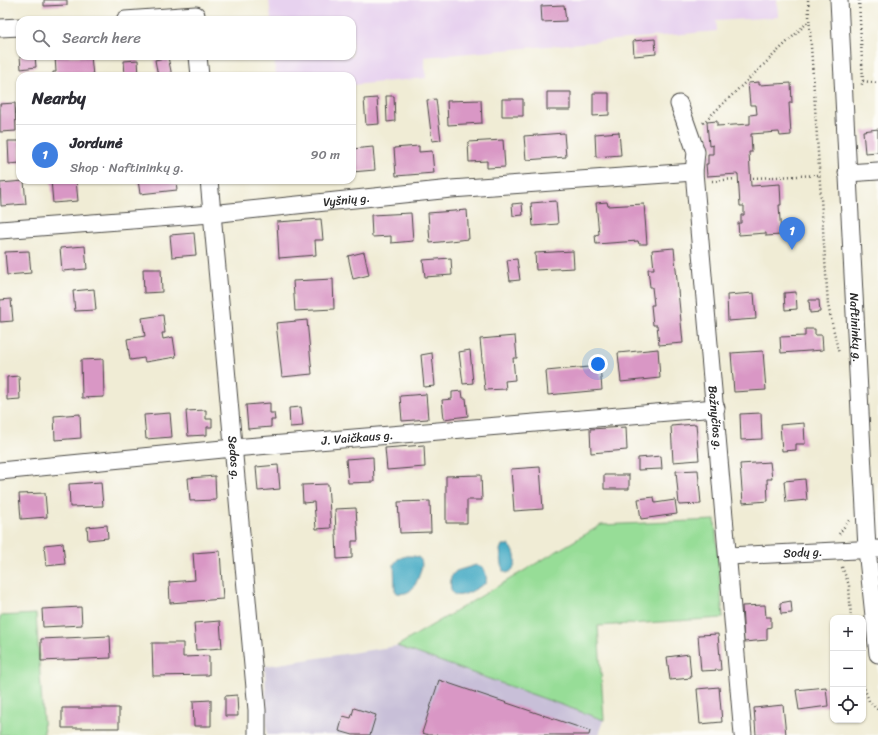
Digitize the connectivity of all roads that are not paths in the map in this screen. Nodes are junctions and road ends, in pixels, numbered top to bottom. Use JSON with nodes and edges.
{"nodes":[{"id":1,"x":839,"y":0,"type":"edge"},
{"id":2,"x":196,"y":12,"type":"edge"},
{"id":3,"x":160,"y":16,"type":"edge"},
{"id":4,"x":16,"y":27,"type":"edge"},
{"id":5,"x":0,"y":28,"type":"edge"},
{"id":6,"x":198,"y":60,"type":"edge"},
{"id":7,"x":200,"y":72,"type":"edge"},
{"id":8,"x":679,"y":104,"type":"dead end"},
{"id":9,"x":878,"y":171,"type":"edge"},
{"id":10,"x":847,"y":174,"type":"junction"},
{"id":11,"x":695,"y":177,"type":"junction"},
{"id":12,"x":209,"y":184,"type":"edge"},
{"id":13,"x":211,"y":214,"type":"junction"},
{"id":14,"x":0,"y":230,"type":"edge"},
{"id":15,"x":716,"y":408,"type":"junction"},
{"id":16,"x":233,"y":448,"type":"junction"},
{"id":17,"x":0,"y":471,"type":"edge"},
{"id":18,"x":873,"y":549,"type":"edge"},
{"id":19,"x":728,"y":556,"type":"junction"},
{"id":20,"x":878,"y":654,"type":"edge"},
{"id":21,"x":258,"y":735,"type":"edge"},
{"id":22,"x":743,"y":735,"type":"edge"}],
"edges":[{"from":1,"to":10,"type":"street","name":"Naftininkų g."},
{"from":2,"to":3,"type":"street"},
{"from":4,"to":5,"type":"street"},
{"from":6,"to":7,"type":"street"},
{"from":8,"to":11,"type":"street","name":"Bažnyčios g."},
{"from":9,"to":10,"type":"street"},
{"from":10,"to":18,"type":"street","name":"Naftininkų g."},
{"from":11,"to":13,"type":"street","name":"Vyšnių g."},
{"from":11,"to":15,"type":"street","name":"Bažnyčios g."},
{"from":12,"to":13,"type":"street","name":"Sedos g."},
{"from":13,"to":14,"type":"street","name":"Vyšnių g."},
{"from":13,"to":16,"type":"street","name":"Sedos g."},
{"from":15,"to":16,"type":"street","name":"J. Vaičkaus g."},
{"from":15,"to":19,"type":"street","name":"Bažnyčios g."},
{"from":16,"to":17,"type":"street","name":"J. Vaičkaus g."},
{"from":16,"to":21,"type":"street","name":"Sedos g."},
{"from":18,"to":19,"type":"street","name":"Sodų g."},
{"from":18,"to":20,"type":"street","name":"Naftininkų g."},
{"from":19,"to":22,"type":"street","name":"Bažnyčios g."}]}
